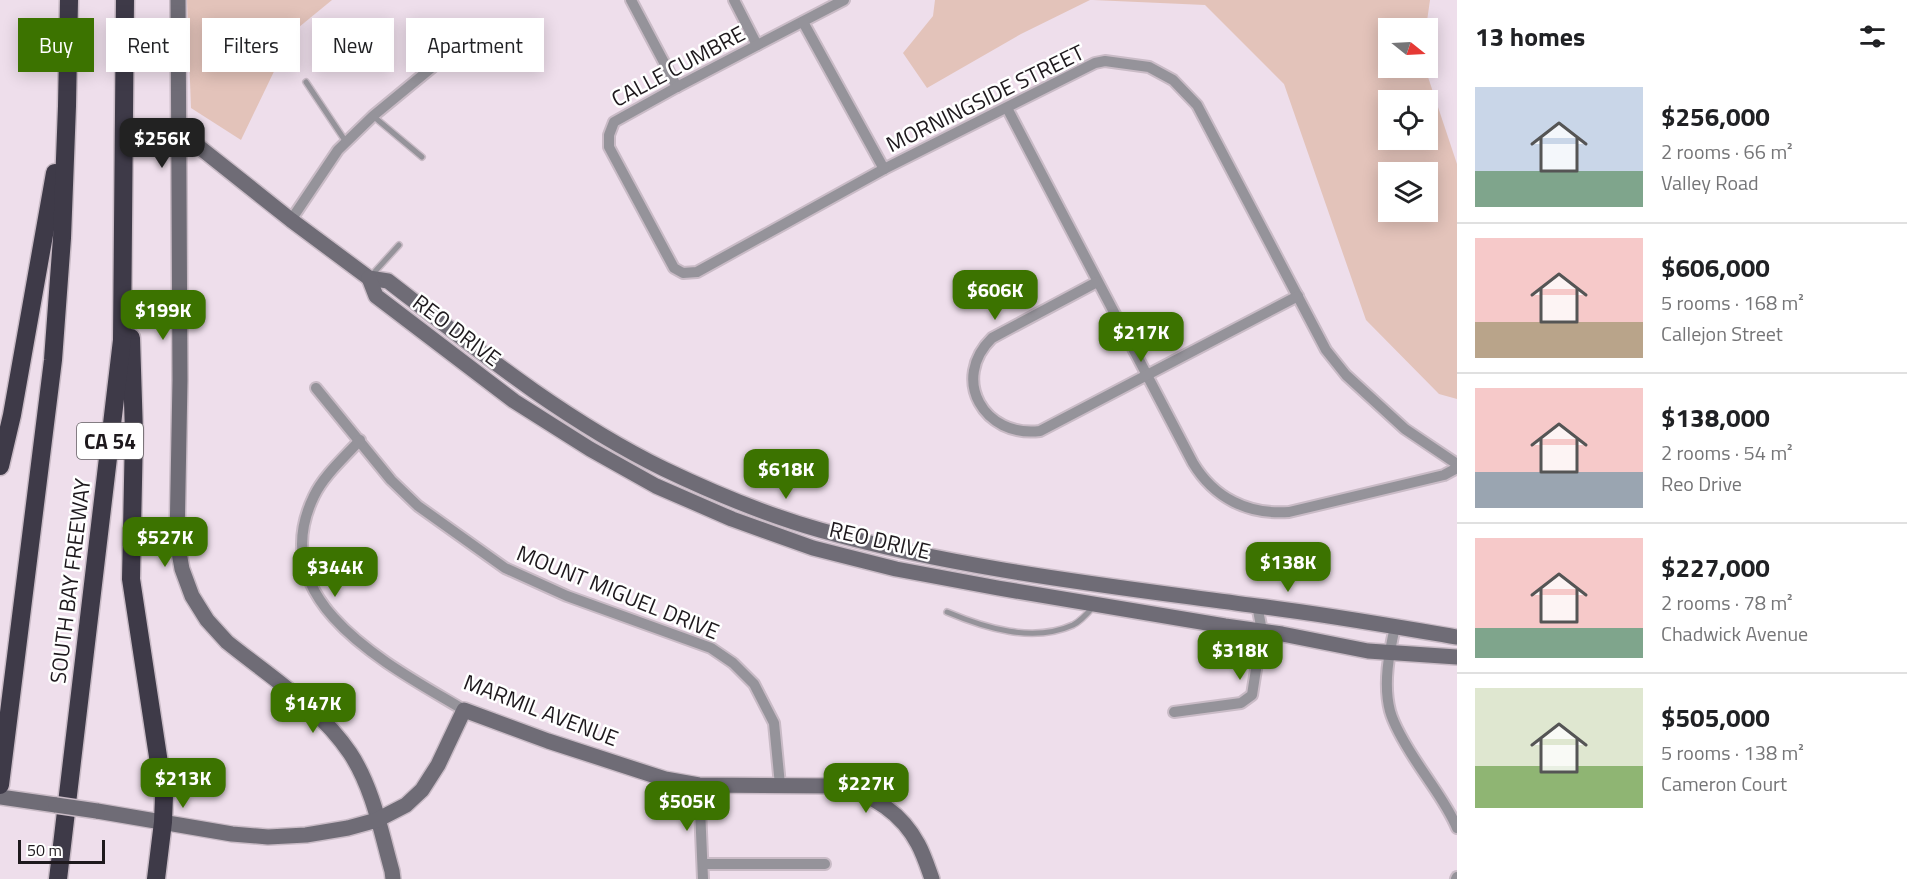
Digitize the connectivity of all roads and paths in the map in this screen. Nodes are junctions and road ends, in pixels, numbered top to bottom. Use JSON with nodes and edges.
{"nodes":[{"id":1,"x":69,"y":0,"type":"edge"},
{"id":2,"x":125,"y":0,"type":"edge"},
{"id":3,"x":178,"y":0,"type":"edge"},
{"id":4,"x":631,"y":0,"type":"edge"},
{"id":5,"x":734,"y":0,"type":"edge"},
{"id":6,"x":844,"y":0,"type":"edge"},
{"id":7,"x":803,"y":22,"type":"junction"},
{"id":8,"x":757,"y":45,"type":"junction"},
{"id":9,"x":426,"y":72,"type":"edge"},
{"id":10,"x":306,"y":82,"type":"dead end"},
{"id":11,"x":676,"y":87,"type":"junction"},
{"id":12,"x":67,"y":106,"type":"junction"},
{"id":13,"x":1007,"y":108,"type":"junction"},
{"id":14,"x":373,"y":116,"type":"junction"},
{"id":15,"x":179,"y":131,"type":"junction"},
{"id":16,"x":125,"y":137,"type":"junction"},
{"id":17,"x":346,"y":142,"type":"junction"},
{"id":18,"x":422,"y":157,"type":"dead end"},
{"id":19,"x":884,"y":170,"type":"junction"},
{"id":20,"x":641,"y":207,"type":"joint"},
{"id":21,"x":291,"y":220,"type":"junction"},
{"id":22,"x":399,"y":245,"type":"dead end"},
{"id":23,"x":369,"y":278,"type":"junction"},
{"id":24,"x":1097,"y":282,"type":"junction"},
{"id":25,"x":1298,"y":296,"type":"junction"},
{"id":26,"x":1146,"y":376,"type":"junction"},
{"id":27,"x":316,"y":388,"type":"dead end"},
{"id":28,"x":360,"y":440,"type":"junction"},
{"id":29,"x":0,"y":466,"type":"edge"},
{"id":30,"x":1457,"y":466,"type":"edge"},
{"id":31,"x":1096,"y":603,"type":"junction"},
{"id":32,"x":1257,"y":605,"type":"junction"},
{"id":33,"x":947,"y":612,"type":"dead end"},
{"id":34,"x":1395,"y":627,"type":"junction"},
{"id":35,"x":1262,"y":631,"type":"junction"},
{"id":36,"x":1457,"y":637,"type":"edge"},
{"id":37,"x":1390,"y":652,"type":"junction"},
{"id":38,"x":1457,"y":657,"type":"edge"},
{"id":39,"x":464,"y":710,"type":"junction"},
{"id":40,"x":1174,"y":712,"type":"dead end"},
{"id":41,"x":780,"y":784,"type":"junction"},
{"id":42,"x":0,"y":785,"type":"edge"},
{"id":43,"x":699,"y":785,"type":"junction"},
{"id":44,"x":0,"y":797,"type":"edge"},
{"id":45,"x":377,"y":820,"type":"junction"},
{"id":46,"x":163,"y":822,"type":"junction"},
{"id":47,"x":1457,"y":828,"type":"edge"},
{"id":48,"x":703,"y":864,"type":"junction"},
{"id":49,"x":825,"y":864,"type":"dead end"},
{"id":50,"x":58,"y":879,"type":"edge"},
{"id":51,"x":156,"y":879,"type":"edge"},
{"id":52,"x":393,"y":879,"type":"edge"},
{"id":53,"x":703,"y":879,"type":"edge"},
{"id":54,"x":932,"y":879,"type":"edge"}],
"edges":[{"from":1,"to":12,"type":"highway","name":"SOUTH BAY FREEWAY","number":"CA 54"},
{"from":2,"to":16,"type":"highway","name":"SOUTH BAY FREEWAY","number":"CA 54"},
{"from":3,"to":15,"type":"main road"},
{"from":4,"to":11,"type":"street"},
{"from":5,"to":8,"type":"street"},
{"from":6,"to":7,"type":"street","name":"CALLE CUMBRE"},
{"from":7,"to":8,"type":"street","name":"CALLE CUMBRE"},
{"from":7,"to":19,"type":"street"},
{"from":8,"to":11,"type":"street","name":"CALLE CUMBRE"},
{"from":9,"to":14,"type":"street"},
{"from":10,"to":17,"type":"lane"},
{"from":11,"to":20,"type":"street","name":"CALLE CUMBRE"},
{"from":12,"to":29,"type":"highway"},
{"from":12,"to":42,"type":"highway","name":"SOUTH BAY FREEWAY","number":"CA 54"},
{"from":13,"to":19,"type":"street","name":"MORNINGSIDE STREET"},
{"from":13,"to":24,"type":"street"},
{"from":13,"to":25,"type":"street","name":"MORNINGSIDE STREET"},
{"from":14,"to":17,"type":"street"},
{"from":14,"to":18,"type":"lane"},
{"from":15,"to":21,"type":"main road","name":"REO DRIVE"},
{"from":15,"to":45,"type":"main road"},
{"from":16,"to":46,"type":"highway"},
{"from":16,"to":50,"type":"highway","name":"SOUTH BAY FREEWAY","number":"CA 54"},
{"from":17,"to":21,"type":"street"},
{"from":19,"to":20,"type":"street","name":"MORNINGSIDE STREET"},
{"from":21,"to":23,"type":"main road","name":"REO DRIVE"},
{"from":22,"to":23,"type":"lane"},
{"from":23,"to":31,"type":"main road","name":"REO DRIVE"},
{"from":23,"to":32,"type":"main road","name":"REO DRIVE"},
{"from":24,"to":26,"type":"street"},
{"from":24,"to":26,"type":"street"},
{"from":25,"to":26,"type":"street"},
{"from":25,"to":30,"type":"street","name":"MORNINGSIDE STREET"},
{"from":26,"to":30,"type":"street"},
{"from":27,"to":28,"type":"street","name":"MOUNT MIGUEL DRIVE"},
{"from":28,"to":39,"type":"street","name":"MARMIL AVENUE"},
{"from":28,"to":41,"type":"street","name":"MOUNT MIGUEL DRIVE"},
{"from":31,"to":33,"type":"lane"},
{"from":31,"to":35,"type":"main road","name":"REO DRIVE"},
{"from":32,"to":34,"type":"main road","name":"REO DRIVE"},
{"from":32,"to":35,"type":"street"},
{"from":34,"to":36,"type":"main road","name":"REO DRIVE"},
{"from":34,"to":37,"type":"street"},
{"from":35,"to":37,"type":"main road","name":"REO DRIVE"},
{"from":35,"to":40,"type":"street"},
{"from":37,"to":38,"type":"main road","name":"REO DRIVE"},
{"from":37,"to":47,"type":"street"},
{"from":39,"to":43,"type":"main road","name":"MARMIL AVENUE"},
{"from":39,"to":45,"type":"main road"},
{"from":41,"to":43,"type":"main road","name":"MARMIL AVENUE"},
{"from":41,"to":54,"type":"main road","name":"MARMIL AVENUE"},
{"from":43,"to":48,"type":"street"},
{"from":44,"to":46,"type":"main road","bridge":true},
{"from":45,"to":46,"type":"main road"},
{"from":45,"to":52,"type":"main road"},
{"from":46,"to":51,"type":"highway"},
{"from":48,"to":49,"type":"street"},
{"from":48,"to":53,"type":"street"}]}
